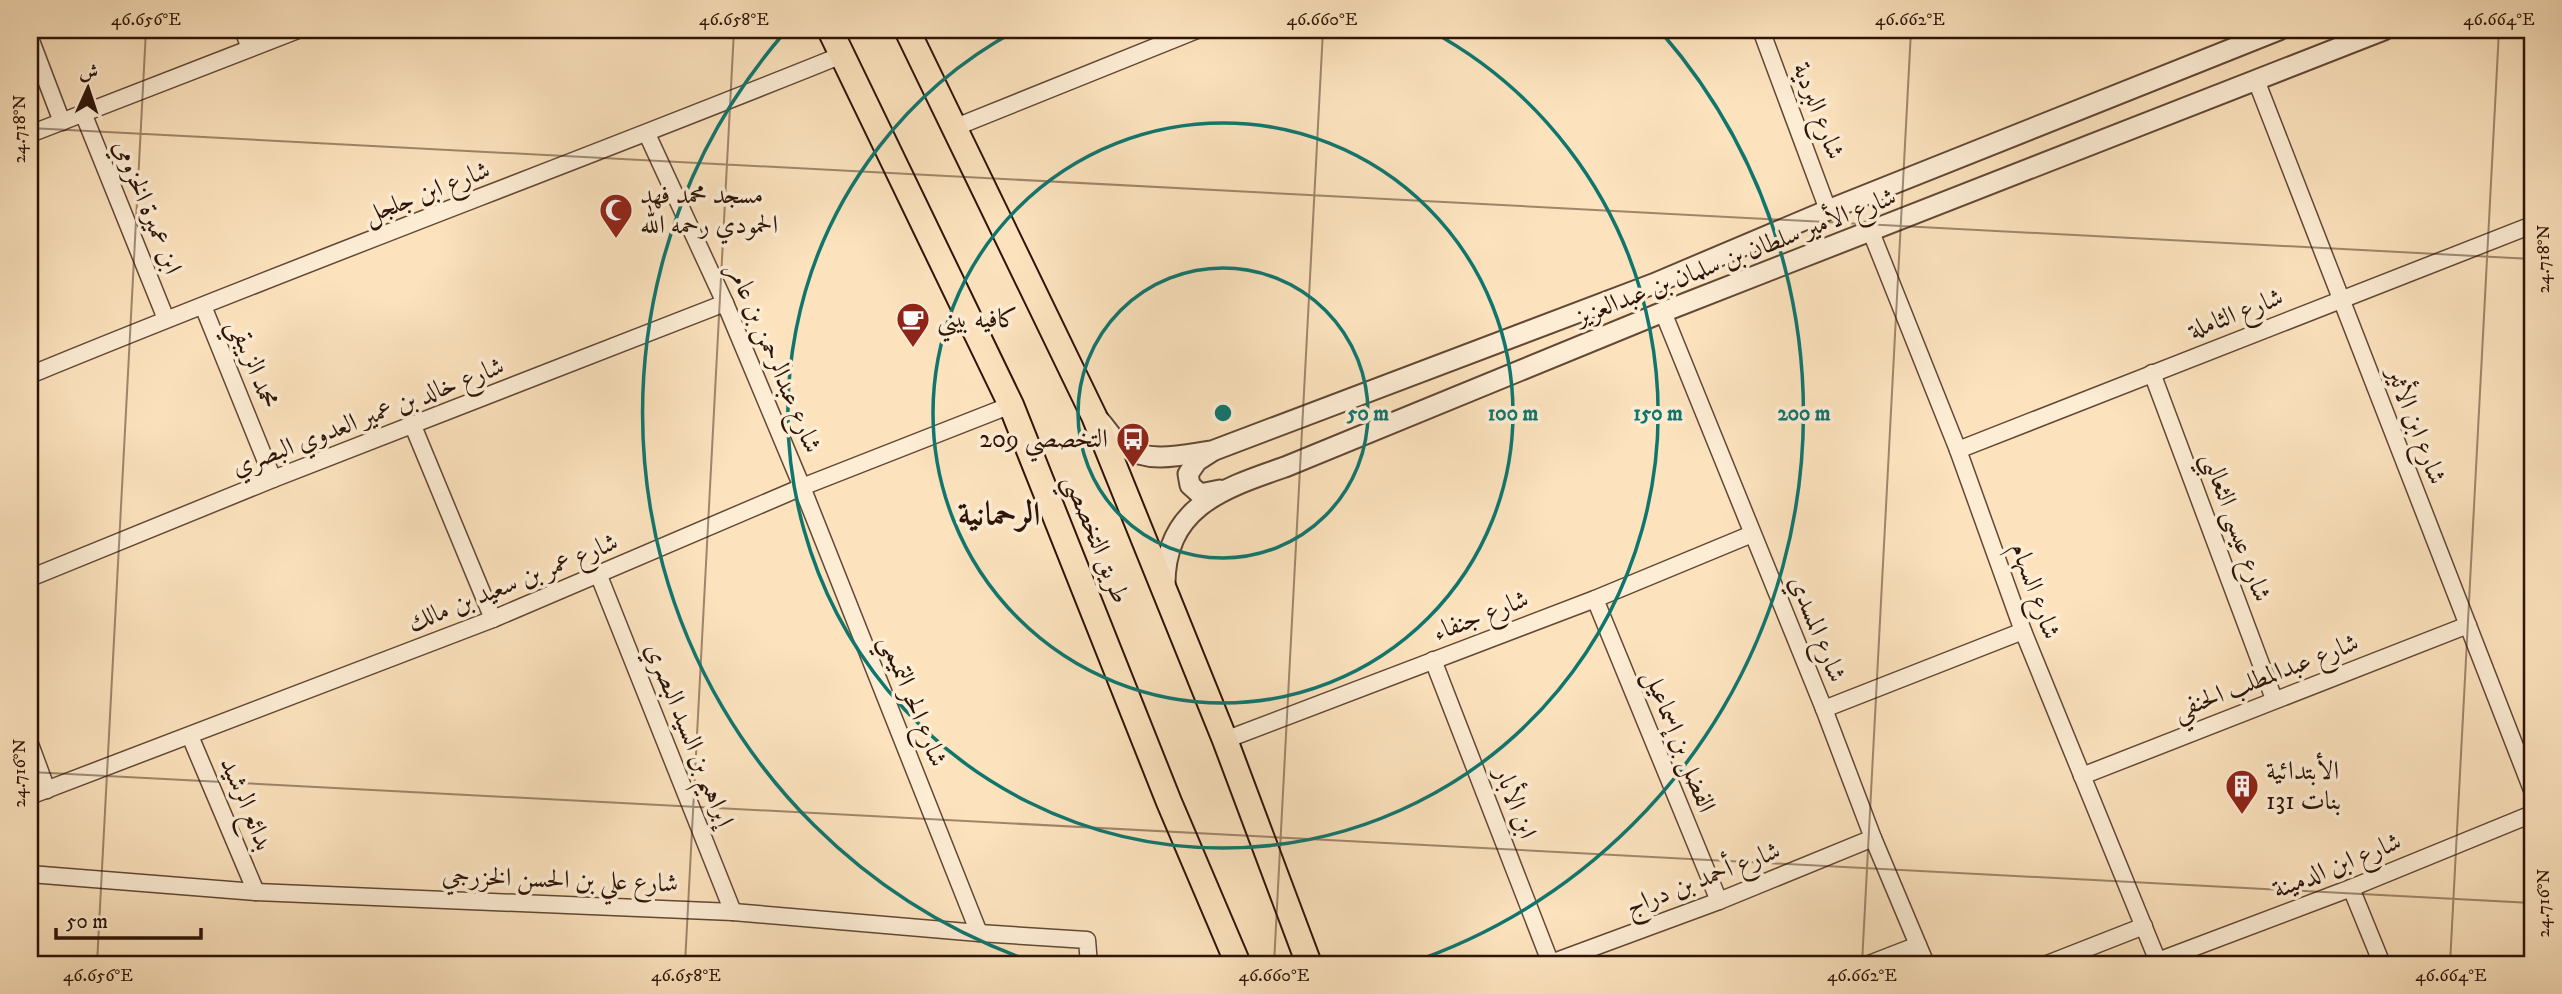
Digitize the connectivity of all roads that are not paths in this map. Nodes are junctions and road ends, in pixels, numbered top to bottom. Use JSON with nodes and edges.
{"nodes":[{"id":1,"x":243,"y":30,"type":"edge"},
{"id":2,"x":298,"y":30,"type":"edge"},
{"id":3,"x":830,"y":30,"type":"edge"},
{"id":4,"x":907,"y":30,"type":"edge"},
{"id":5,"x":1197,"y":30,"type":"edge"},
{"id":6,"x":1761,"y":30,"type":"edge"},
{"id":7,"x":2279,"y":30,"type":"edge"},
{"id":8,"x":2384,"y":30,"type":"edge"},
{"id":9,"x":30,"y":38,"type":"edge"},
{"id":10,"x":250,"y":48,"type":"junction"},
{"id":11,"x":842,"y":55,"type":"junction"},
{"id":12,"x":2256,"y":80,"type":"junction"},
{"id":13,"x":83,"y":113,"type":"junction"},
{"id":14,"x":62,"y":122,"type":"junction"},
{"id":15,"x":956,"y":127,"type":"junction"},
{"id":16,"x":30,"y":134,"type":"edge"},
{"id":17,"x":647,"y":134,"type":"junction"},
{"id":18,"x":1828,"y":210,"type":"junction"},
{"id":19,"x":2532,"y":225,"type":"edge"},
{"id":20,"x":1871,"y":232,"type":"junction"},
{"id":21,"x":2340,"y":300,"type":"junction"},
{"id":22,"x":725,"y":303,"type":"junction"},
{"id":23,"x":203,"y":306,"type":"junction"},
{"id":24,"x":1663,"y":312,"type":"junction"},
{"id":25,"x":166,"y":319,"type":"junction"},
{"id":26,"x":2152,"y":373,"type":"junction"},
{"id":27,"x":30,"y":375,"type":"edge"},
{"id":28,"x":1011,"y":405,"type":"junction"},
{"id":29,"x":1094,"y":416,"type":"junction"},
{"id":30,"x":413,"y":426,"type":"junction"},
{"id":31,"x":1958,"y":450,"type":"junction"},
{"id":32,"x":1212,"y":451,"type":"junction"},
{"id":33,"x":273,"y":479,"type":"junction"},
{"id":34,"x":802,"y":487,"type":"junction"},
{"id":35,"x":1229,"y":487,"type":"junction"},
{"id":36,"x":1752,"y":534,"type":"junction"},
{"id":37,"x":599,"y":576,"type":"junction"},
{"id":38,"x":30,"y":578,"type":"edge"},
{"id":39,"x":1165,"y":590,"type":"junction"},
{"id":40,"x":1594,"y":599,"type":"junction"},
{"id":41,"x":494,"y":620,"type":"junction"},
{"id":42,"x":2468,"y":625,"type":"junction"},
{"id":43,"x":2023,"y":631,"type":"junction"},
{"id":44,"x":1433,"y":660,"type":"junction"},
{"id":45,"x":2274,"y":699,"type":"junction"},
{"id":46,"x":1824,"y":709,"type":"junction"},
{"id":47,"x":190,"y":736,"type":"junction"},
{"id":48,"x":1225,"y":740,"type":"junction"},
{"id":49,"x":30,"y":744,"type":"edge"},
{"id":50,"x":2526,"y":751,"type":"edge"},
{"id":51,"x":2082,"y":776,"type":"junction"},
{"id":52,"x":47,"y":790,"type":"junction"},
{"id":53,"x":2532,"y":790,"type":"edge"},
{"id":54,"x":30,"y":796,"type":"edge"},
{"id":55,"x":2532,"y":814,"type":"edge"},
{"id":56,"x":1872,"y":838,"type":"junction"},
{"id":57,"x":30,"y":874,"type":"edge"},
{"id":58,"x":2351,"y":888,"type":"junction"},
{"id":59,"x":256,"y":892,"type":"junction"},
{"id":60,"x":1719,"y":901,"type":"junction"},
{"id":61,"x":733,"y":912,"type":"junction"},
{"id":62,"x":2144,"y":926,"type":"junction"},
{"id":63,"x":979,"y":933,"type":"junction"},
{"id":64,"x":1918,"y":945,"type":"junction"},
{"id":65,"x":2159,"y":963,"type":"edge"},
{"id":66,"x":1089,"y":964,"type":"edge"},
{"id":67,"x":1238,"y":964,"type":"edge"},
{"id":68,"x":1309,"y":964,"type":"edge"},
{"id":69,"x":1551,"y":964,"type":"edge"},
{"id":70,"x":1869,"y":964,"type":"edge"},
{"id":71,"x":1926,"y":964,"type":"edge"},
{"id":72,"x":2046,"y":964,"type":"edge"},
{"id":73,"x":2382,"y":964,"type":"edge"}],
"edges":[{"from":1,"to":10,"type":"street"},
{"from":2,"to":10,"type":"street"},
{"from":3,"to":11,"type":"main road","name":"طريق التخصصي"},
{"from":4,"to":15,"type":"main road","name":"طريق التخصصي"},
{"from":5,"to":15,"type":"street"},
{"from":6,"to":18,"type":"street","name":"شارع البردية"},
{"from":7,"to":18,"type":"street","name":"شارع الأمير سلطان بن سلمان بن عبدالعزيز"},
{"from":8,"to":12,"type":"street","name":"شارع الأمير سلطان بن سلمان بن عبدالعزيز"},
{"from":9,"to":14,"type":"street"},
{"from":10,"to":13,"type":"street"},
{"from":11,"to":17,"type":"street","name":"شارع ابن جلجل"},
{"from":11,"to":28,"type":"main road","name":"طريق التخصصي"},
{"from":12,"to":20,"type":"street","name":"شارع الأمير سلطان بن سلمان بن عبدالعزيز"},
{"from":12,"to":21,"type":"street","name":"شارع ابن الأثير"},
{"from":13,"to":14,"type":"street"},
{"from":13,"to":25,"type":"street","name":"ابن عميرة الخزومي"},
{"from":14,"to":16,"type":"street"},
{"from":15,"to":29,"type":"main road","name":"طريق التخصصي"},
{"from":17,"to":22,"type":"street","name":"شارع عبدالرحمن بن عامر"},
{"from":17,"to":23,"type":"street","name":"شارع ابن جلجل"},
{"from":18,"to":32,"type":"street","name":"شارع الأمير سلطان بن سلمان بن عبدالعزيز"},
{"from":19,"to":21,"type":"street","name":"شارع الثاملة"},
{"from":20,"to":24,"type":"street","name":"شارع الأمير سلطان بن سلمان بن عبدالعزيز"},
{"from":20,"to":31,"type":"street","name":"شارع السهام"},
{"from":21,"to":26,"type":"street","name":"شارع الثاملة"},
{"from":21,"to":42,"type":"street","name":"شارع ابن الأثير"},
{"from":22,"to":30,"type":"street","name":"شارع خالد بن عمير العدوي البصري"},
{"from":22,"to":34,"type":"street","name":"شارع عبدالرحمن بن عامر"},
{"from":23,"to":25,"type":"street","name":"شارع ابن جلجل"},
{"from":23,"to":33,"type":"street","name":"محمد الزيبقي"},
{"from":24,"to":35,"type":"street","name":"شارع الأمير سلطان بن سلمان بن عبدالعزيز"},
{"from":24,"to":36,"type":"street","name":"شارع المسدي"},
{"from":25,"to":27,"type":"street","name":"شارع ابن جلجل"},
{"from":26,"to":31,"type":"street","name":"شارع الثاملة"},
{"from":26,"to":45,"type":"street","name":"شارع عيسى الثعالبي"},
{"from":28,"to":34,"type":"street","name":"شارع عمر بن سعيد بن مالك"},
{"from":28,"to":67,"type":"main road","name":"طريق التخصصي"},
{"from":29,"to":32,"type":"street","name":"شارع الأمير سلطان بن سلمان بن عبدالعزيز"},
{"from":29,"to":39,"type":"main road","name":"طريق التخصصي"},
{"from":30,"to":33,"type":"street","name":"شارع خالد بن عمير العدوي البصري"},
{"from":30,"to":41,"type":"street"},
{"from":31,"to":43,"type":"street","name":"شارع السهام"},
{"from":32,"to":35,"type":"street"},
{"from":33,"to":38,"type":"street","name":"شارع خالد بن عمير العدوي البصري"},
{"from":34,"to":37,"type":"street","name":"شارع عمر بن سعيد بن مالك"},
{"from":34,"to":63,"type":"street","name":"شارع الحر التميمي"},
{"from":35,"to":39,"type":"street","name":"شارع الأمير سلطان بن سلمان بن عبدالعزيز"},
{"from":36,"to":40,"type":"street","name":"شارع جنفاء"},
{"from":36,"to":46,"type":"street","name":"شارع المسدي"},
{"from":37,"to":41,"type":"street","name":"شارع عمر بن سعيد بن مالك"},
{"from":37,"to":61,"type":"street","name":"إبراهيم بن السيد البصري"},
{"from":39,"to":48,"type":"main road","name":"طريق التخصصي"},
{"from":40,"to":44,"type":"street","name":"شارع جنفاء"},
{"from":40,"to":60,"type":"street","name":"الفضل بن إسماعيل"},
{"from":41,"to":47,"type":"street","name":"شارع عمر بن سعيد بن مالك"},
{"from":42,"to":45,"type":"street","name":"شارع عبدالمطلب الحنفي"},
{"from":42,"to":50,"type":"street","name":"شارع ابن الأثير"},
{"from":43,"to":46,"type":"street"},
{"from":43,"to":51,"type":"street","name":"شارع السهام"},
{"from":44,"to":48,"type":"street","name":"شارع جنفاء"},
{"from":44,"to":69,"type":"street","name":"ابن الأبار"},
{"from":45,"to":51,"type":"street","name":"شارع عبدالمطلب الحنفي"},
{"from":46,"to":56,"type":"street","name":"شارع المسدي"},
{"from":47,"to":52,"type":"street","name":"شارع عمر بن سعيد بن مالك"},
{"from":47,"to":59,"type":"street","name":"بدائع الرشيد"},
{"from":48,"to":68,"type":"main road","name":"طريق التخصصي"},
{"from":49,"to":52,"type":"street"},
{"from":50,"to":53,"type":"street","name":"شارع ابن الأثير"},
{"from":51,"to":62,"type":"street","name":"شارع السهام"},
{"from":52,"to":54,"type":"street","name":"شارع عمر بن سعيد بن مالك"},
{"from":55,"to":58,"type":"street","name":"شارع ابن الدمينة"},
{"from":56,"to":60,"type":"street","name":"شارع أحمد بن دراج"},
{"from":56,"to":64,"type":"street","name":"شارع المسدي"},
{"from":57,"to":59,"type":"street","name":"شارع علي بن الحسن الخزرجي"},
{"from":58,"to":65,"type":"street","name":"شارع ابن الدمينة"},
{"from":58,"to":73,"type":"street"},
{"from":59,"to":61,"type":"street","name":"شارع علي بن الحسن الخزرجي"},
{"from":60,"to":69,"type":"street","name":"شارع أحمد بن دراج"},
{"from":61,"to":63,"type":"street","name":"شارع علي بن الحسن الخزرجي"},
{"from":62,"to":65,"type":"street","name":"شارع السهام"},
{"from":62,"to":72,"type":"street"},
{"from":63,"to":66,"type":"street","name":"شارع علي بن الحسن الخزرجي"},
{"from":64,"to":70,"type":"street"},
{"from":64,"to":71,"type":"street","name":"شارع المسدي"}]}
